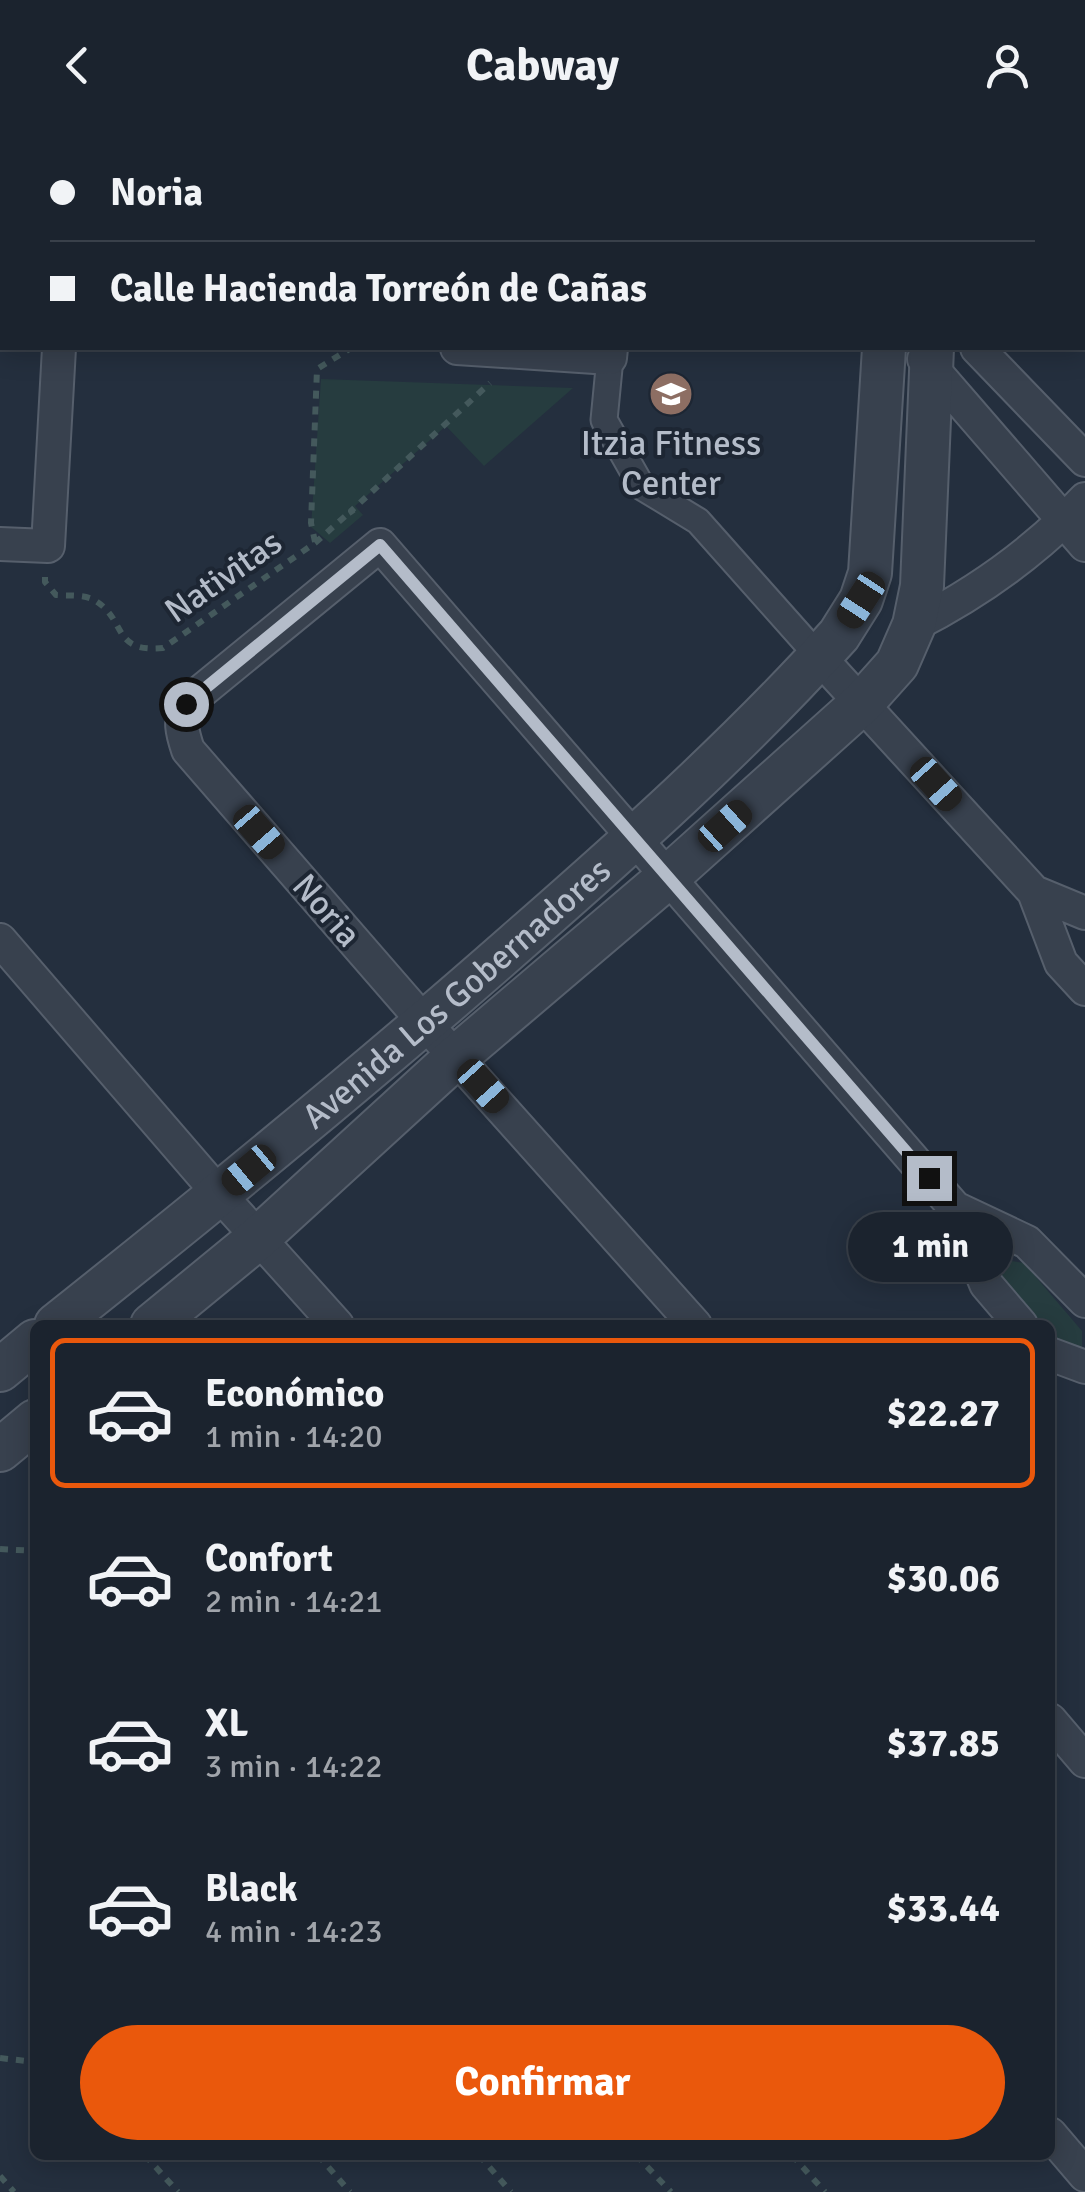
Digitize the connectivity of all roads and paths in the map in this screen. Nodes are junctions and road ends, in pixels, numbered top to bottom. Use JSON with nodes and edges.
{"nodes":[{"id":1,"x":59,"y":350,"type":"edge"},
{"id":2,"x":348,"y":350,"type":"edge"},
{"id":3,"x":484,"y":350,"type":"edge"},
{"id":4,"x":884,"y":350,"type":"edge"},
{"id":5,"x":978,"y":350,"type":"edge"},
{"id":6,"x":522,"y":353,"type":"junction"},
{"id":7,"x":610,"y":353,"type":"edge"},
{"id":8,"x":926,"y":354,"type":"edge"},
{"id":9,"x":1085,"y":460,"type":"edge"},
{"id":10,"x":351,"y":511,"type":"junction"},
{"id":11,"x":1078,"y":522,"type":"edge"},
{"id":12,"x":316,"y":543,"type":"junction"},
{"id":13,"x":0,"y":544,"type":"edge"},
{"id":14,"x":380,"y":545,"type":"junction"},
{"id":15,"x":48,"y":546,"type":"junction"},
{"id":16,"x":914,"y":626,"type":"junction"},
{"id":17,"x":819,"y":657,"type":"junction"},
{"id":18,"x":863,"y":702,"type":"junction"},
{"id":19,"x":635,"y":838,"type":"junction"},
{"id":20,"x":669,"y":876,"type":"junction"},
{"id":21,"x":1034,"y":892,"type":"junction"},
{"id":22,"x":1085,"y":914,"type":"edge"},
{"id":23,"x":0,"y":940,"type":"edge"},
{"id":24,"x":1085,"y":989,"type":"edge"},
{"id":25,"x":425,"y":1023,"type":"junction"},
{"id":26,"x":456,"y":1057,"type":"junction"},
{"id":27,"x":220,"y":1195,"type":"junction"},
{"id":28,"x":955,"y":1208,"type":"junction"},
{"id":29,"x":258,"y":1238,"type":"junction"},
{"id":30,"x":1085,"y":1301,"type":"edge"},
{"id":31,"x":62,"y":1320,"type":"edge"},
{"id":32,"x":158,"y":1320,"type":"edge"},
{"id":33,"x":332,"y":1320,"type":"edge"},
{"id":34,"x":691,"y":1320,"type":"edge"},
{"id":35,"x":1017,"y":1320,"type":"edge"},
{"id":36,"x":1055,"y":1356,"type":"edge"},
{"id":37,"x":1085,"y":1367,"type":"edge"},
{"id":38,"x":30,"y":1425,"type":"edge"},
{"id":39,"x":0,"y":1450,"type":"edge"},
{"id":40,"x":0,"y":1549,"type":"edge"},
{"id":41,"x":30,"y":1551,"type":"edge"},
{"id":42,"x":1055,"y":1726,"type":"edge"},
{"id":43,"x":1085,"y":1762,"type":"edge"},
{"id":44,"x":0,"y":2058,"type":"edge"},
{"id":45,"x":30,"y":2061,"type":"edge"},
{"id":46,"x":1055,"y":2140,"type":"edge"},
{"id":47,"x":149,"y":2160,"type":"edge"},
{"id":48,"x":322,"y":2160,"type":"edge"},
{"id":49,"x":483,"y":2160,"type":"edge"},
{"id":50,"x":641,"y":2160,"type":"edge"},
{"id":51,"x":796,"y":2160,"type":"edge"},
{"id":52,"x":1085,"y":2175,"type":"edge"},
{"id":53,"x":0,"y":2176,"type":"edge"},
{"id":54,"x":14,"y":2192,"type":"edge"},
{"id":55,"x":178,"y":2192,"type":"edge"},
{"id":56,"x":350,"y":2192,"type":"edge"},
{"id":57,"x":512,"y":2192,"type":"edge"},
{"id":58,"x":671,"y":2192,"type":"edge"},
{"id":59,"x":825,"y":2192,"type":"edge"}],
"edges":[{"from":1,"to":15,"type":"street"},
{"from":2,"to":12,"type":"path"},
{"from":3,"to":6,"type":"street"},
{"from":4,"to":17,"type":"street","name":"Avenida Los Gobernadores"},
{"from":5,"to":9,"type":"street"},
{"from":6,"to":7,"type":"street"},
{"from":6,"to":10,"type":"path"},
{"from":7,"to":17,"type":"street"},
{"from":8,"to":11,"type":"street"},
{"from":8,"to":16,"type":"street","name":"Avenida Los Gobernadores"},
{"from":10,"to":12,"type":"path"},
{"from":10,"to":14,"type":"path"},
{"from":11,"to":16,"type":"street"},
{"from":12,"to":15,"type":"path","name":"Nativitas"},
{"from":13,"to":15,"type":"street"},
{"from":14,"to":19,"type":"street"},
{"from":14,"to":25,"type":"street","name":"Noria"},
{"from":16,"to":18,"type":"street","name":"Avenida Los Gobernadores"},
{"from":17,"to":18,"type":"street"},
{"from":17,"to":19,"type":"street","name":"Avenida Los Gobernadores"},
{"from":18,"to":20,"type":"street","name":"Avenida Los Gobernadores"},
{"from":18,"to":21,"type":"street"},
{"from":19,"to":20,"type":"street"},
{"from":19,"to":25,"type":"street","name":"Avenida Los Gobernadores"},
{"from":20,"to":26,"type":"street","name":"Avenida Los Gobernadores"},
{"from":20,"to":28,"type":"street"},
{"from":21,"to":22,"type":"street"},
{"from":21,"to":24,"type":"street"},
{"from":23,"to":27,"type":"street"},
{"from":25,"to":26,"type":"street"},
{"from":25,"to":27,"type":"street","name":"Avenida Los Gobernadores"},
{"from":26,"to":29,"type":"street","name":"Avenida Los Gobernadores"},
{"from":26,"to":34,"type":"street"},
{"from":27,"to":29,"type":"street"},
{"from":27,"to":31,"type":"street","name":"Avenida Los Gobernadores"},
{"from":28,"to":30,"type":"street"},
{"from":28,"to":35,"type":"street"},
{"from":29,"to":32,"type":"street","name":"Avenida Los Gobernadores"},
{"from":29,"to":33,"type":"street"},
{"from":36,"to":37,"type":"street"},
{"from":38,"to":39,"type":"street"},
{"from":40,"to":41,"type":"path"},
{"from":42,"to":43,"type":"street"},
{"from":44,"to":45,"type":"path"},
{"from":46,"to":52,"type":"street"},
{"from":47,"to":55,"type":"path"},
{"from":48,"to":56,"type":"path"},
{"from":49,"to":57,"type":"path"},
{"from":50,"to":58,"type":"path"},
{"from":51,"to":59,"type":"path"},
{"from":53,"to":54,"type":"path"}]}
